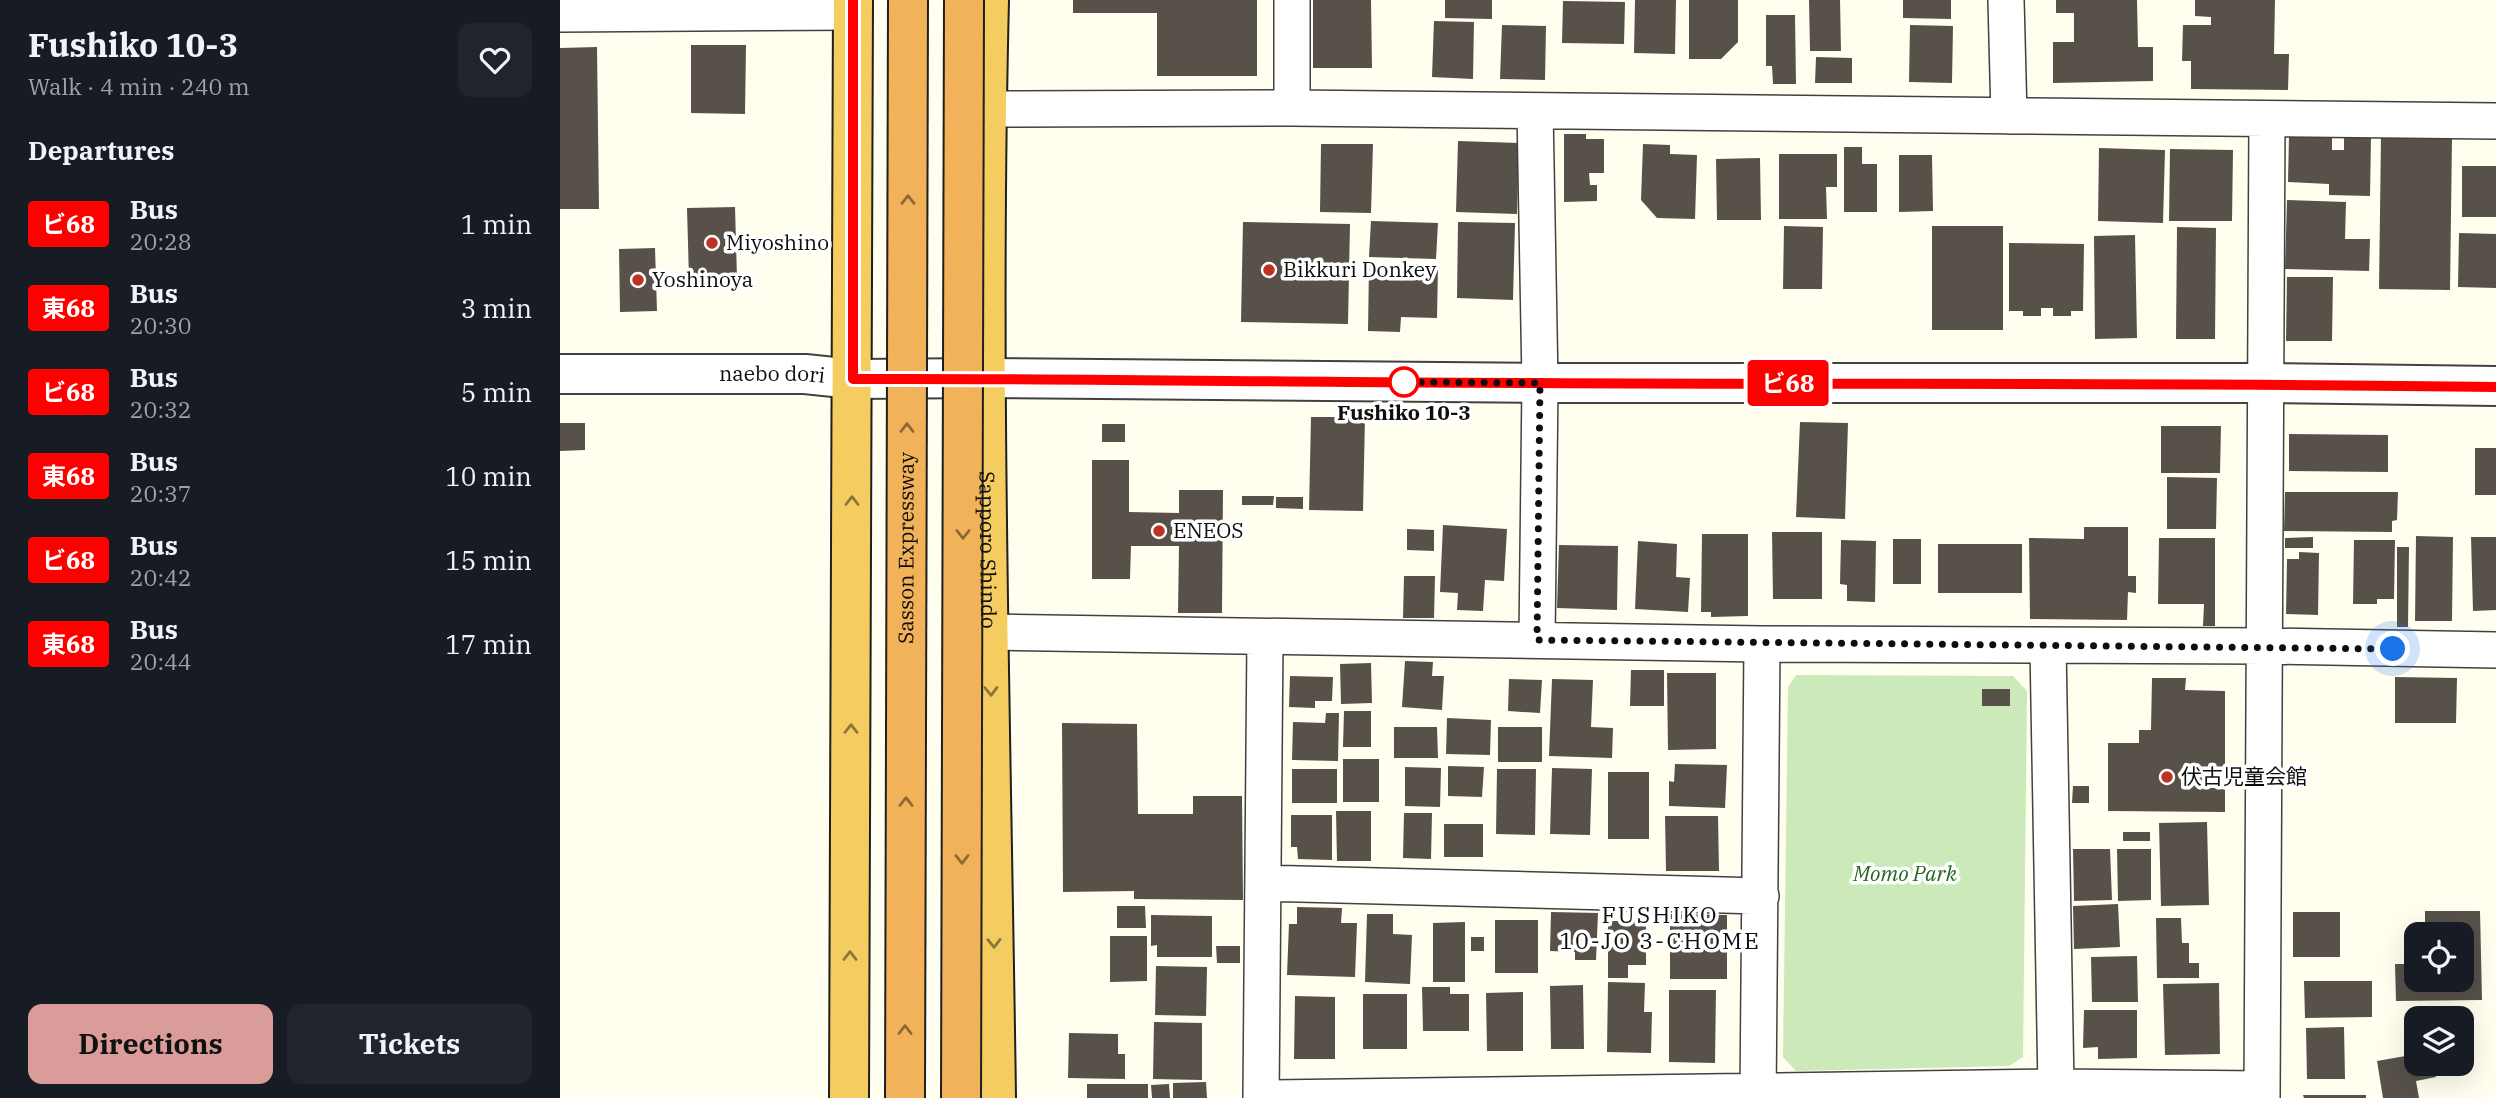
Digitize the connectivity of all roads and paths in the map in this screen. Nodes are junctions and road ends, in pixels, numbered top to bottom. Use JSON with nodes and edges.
{"nodes":[{"id":1,"x":908,"y":0,"type":"edge"},
{"id":2,"x":964,"y":0,"type":"edge"},
{"id":3,"x":989,"y":0,"type":"edge"},
{"id":4,"x":1292,"y":0,"type":"edge"},
{"id":5,"x":2006,"y":0,"type":"edge"},
{"id":6,"x":853,"y":6,"type":"edge"},
{"id":7,"x":560,"y":14,"type":"edge"},
{"id":8,"x":1292,"y":108,"type":"junction"},
{"id":9,"x":986,"y":109,"type":"junction"},
{"id":10,"x":1535,"y":111,"type":"junction"},
{"id":11,"x":2009,"y":116,"type":"junction"},
{"id":12,"x":2267,"y":119,"type":"junction"},
{"id":13,"x":2496,"y":121,"type":"edge"},
{"id":14,"x":560,"y":374,"type":"edge"},
{"id":15,"x":985,"y":378,"type":"junction"},
{"id":16,"x":853,"y":379,"type":"junction"},
{"id":17,"x":1540,"y":383,"type":"junction"},
{"id":18,"x":2266,"y":383,"type":"junction"},
{"id":19,"x":2496,"y":386,"type":"edge"},
{"id":20,"x":990,"y":632,"type":"junction"},
{"id":21,"x":1265,"y":638,"type":"junction"},
{"id":22,"x":1537,"y":640,"type":"junction"},
{"id":23,"x":1762,"y":644,"type":"junction"},
{"id":24,"x":2265,"y":646,"type":"junction"},
{"id":25,"x":2048,"y":647,"type":"junction"},
{"id":26,"x":2496,"y":650,"type":"edge"},
{"id":27,"x":1264,"y":883,"type":"junction"},
{"id":28,"x":1761,"y":896,"type":"junction"},
{"id":29,"x":2056,"y":1087,"type":"junction"},
{"id":30,"x":2262,"y":1093,"type":"edge"},
{"id":31,"x":1758,"y":1095,"type":"edge"},
{"id":32,"x":849,"y":1098,"type":"edge"},
{"id":33,"x":905,"y":1098,"type":"edge"},
{"id":34,"x":961,"y":1098,"type":"edge"},
{"id":35,"x":996,"y":1098,"type":"edge"},
{"id":36,"x":1261,"y":1098,"type":"edge"},
{"id":37,"x":1273,"y":1098,"type":"edge"}],
"edges":[{"from":33,"to":1,"type":"highway","name":"Sasson Expressway","one_way":true,"bridge":true},
{"from":2,"to":34,"type":"highway","one_way":true,"bridge":true},
{"from":3,"to":9,"type":"highway","name":"Sapporo Shindo"},
{"from":4,"to":8,"type":"street"},
{"from":5,"to":11,"type":"street"},
{"from":6,"to":7,"type":"street"},
{"from":6,"to":16,"type":"highway"},
{"from":8,"to":9,"type":"street"},
{"from":8,"to":10,"type":"street"},
{"from":9,"to":15,"type":"highway","name":"Sapporo Shindo"},
{"from":10,"to":11,"type":"street"},
{"from":10,"to":17,"type":"street"},
{"from":11,"to":12,"type":"street"},
{"from":12,"to":13,"type":"street"},
{"from":12,"to":18,"type":"street"},
{"from":14,"to":16,"type":"street","name":"naebo dori"},
{"from":15,"to":16,"type":"street","name":"naebo dori"},
{"from":15,"to":17,"type":"street","name":"naebo dori"},
{"from":15,"to":20,"type":"highway","name":"Sapporo Shindo"},
{"from":32,"to":16,"type":"highway","one_way":true},
{"from":17,"to":18,"type":"street","name":"naebo dori"},
{"from":17,"to":22,"type":"street"},
{"from":18,"to":19,"type":"street","name":"naebo dori"},
{"from":18,"to":24,"type":"street"},
{"from":20,"to":21,"type":"street"},
{"from":20,"to":35,"type":"highway","name":"Sapporo Shindo","one_way":true},
{"from":21,"to":22,"type":"street"},
{"from":21,"to":27,"type":"street"},
{"from":22,"to":23,"type":"street"},
{"from":23,"to":25,"type":"street"},
{"from":23,"to":28,"type":"street"},
{"from":24,"to":25,"type":"street"},
{"from":24,"to":26,"type":"street"},
{"from":24,"to":30,"type":"street"},
{"from":25,"to":29,"type":"street"},
{"from":27,"to":28,"type":"street"},
{"from":27,"to":36,"type":"street"},
{"from":28,"to":31,"type":"street"},
{"from":29,"to":30,"type":"street"},
{"from":29,"to":31,"type":"street"},
{"from":31,"to":37,"type":"street"}]}
